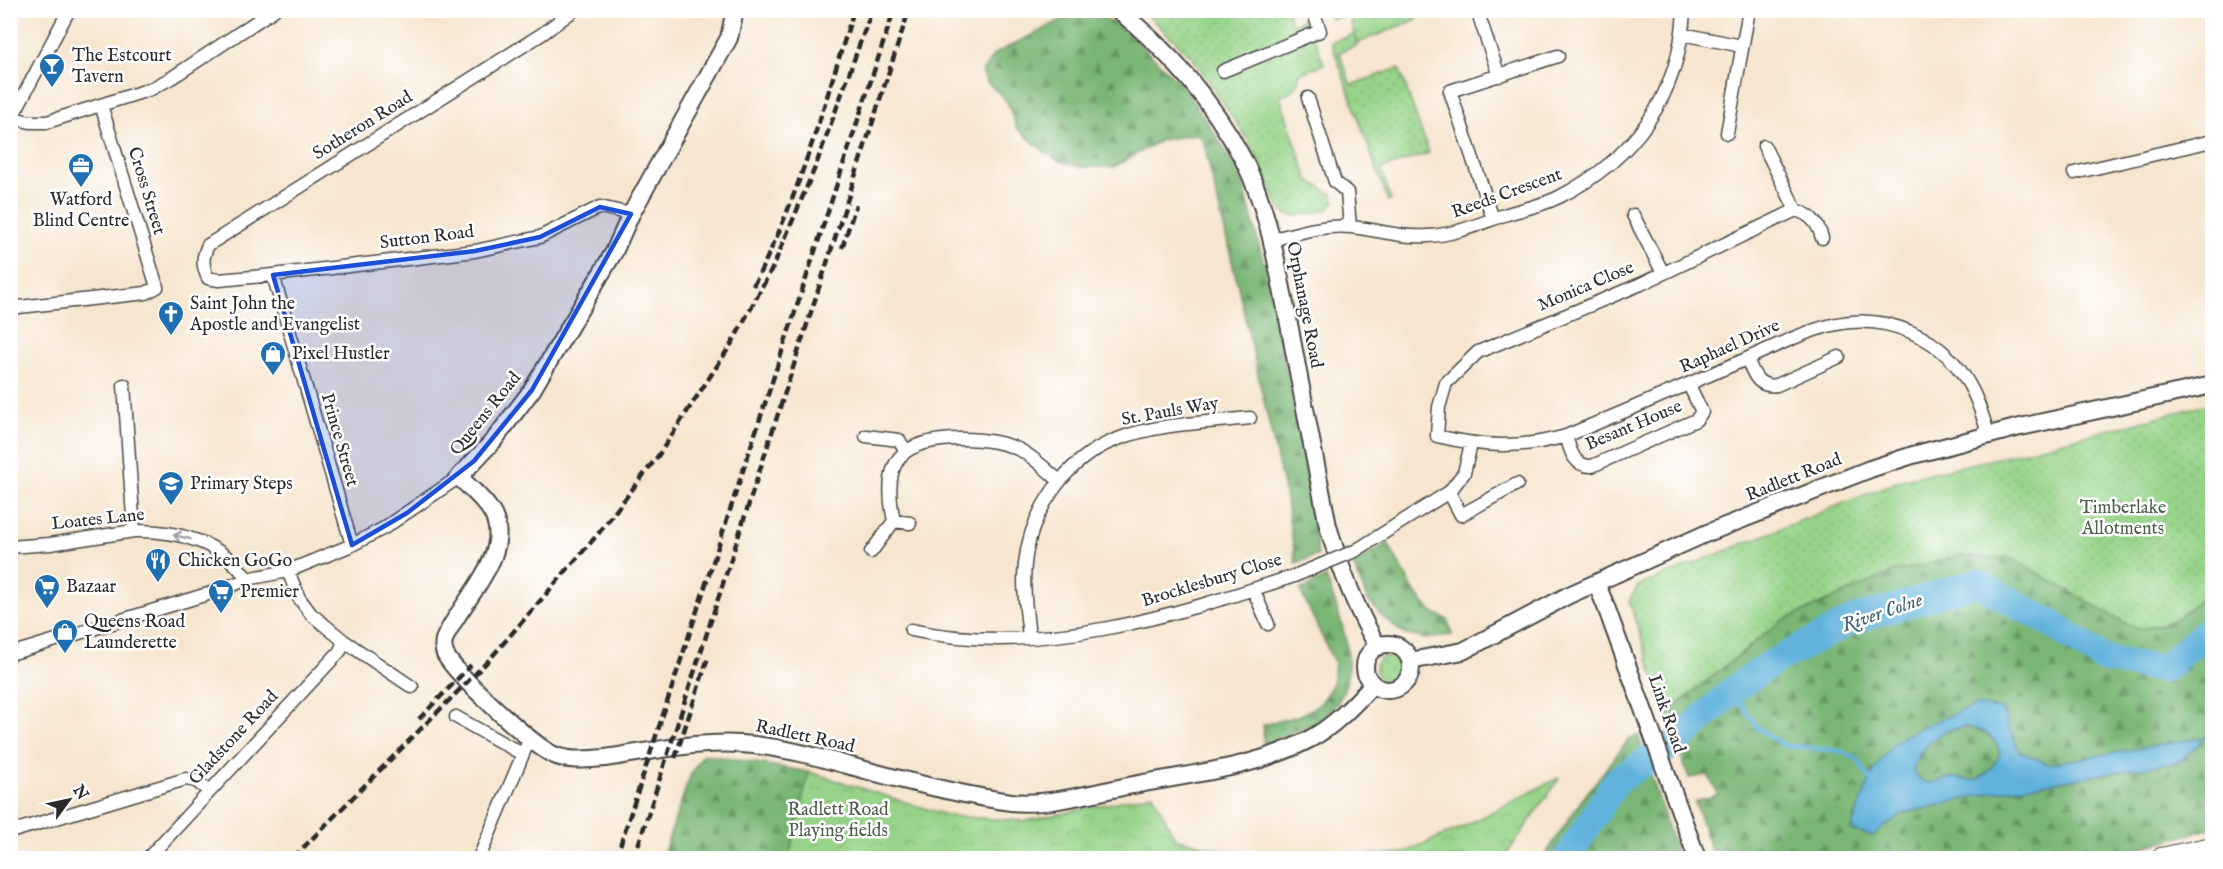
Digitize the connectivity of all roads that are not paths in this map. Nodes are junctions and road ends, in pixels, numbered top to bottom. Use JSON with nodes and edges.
{"nodes":[{"id":1,"x":69,"y":10,"type":"edge"},
{"id":2,"x":274,"y":10,"type":"edge"},
{"id":3,"x":574,"y":10,"type":"edge"},
{"id":4,"x":735,"y":10,"type":"edge"},
{"id":5,"x":1118,"y":10,"type":"edge"},
{"id":6,"x":1313,"y":10,"type":"edge"},
{"id":7,"x":1477,"y":10,"type":"edge"},
{"id":8,"x":1684,"y":10,"type":"edge"},
{"id":9,"x":1749,"y":10,"type":"edge"},
{"id":10,"x":1682,"y":34,"type":"junction"},
{"id":11,"x":1742,"y":46,"type":"junction"},
{"id":12,"x":1558,"y":56,"type":"dead end"},
{"id":13,"x":1223,"y":71,"type":"dead end"},
{"id":14,"x":1499,"y":76,"type":"junction"},
{"id":15,"x":1308,"y":98,"type":"dead end"},
{"id":16,"x":101,"y":105,"type":"junction"},
{"id":17,"x":12,"y":119,"type":"edge"},
{"id":18,"x":1727,"y":133,"type":"dead end"},
{"id":19,"x":2212,"y":141,"type":"edge"},
{"id":20,"x":1764,"y":146,"type":"dead end"},
{"id":21,"x":2074,"y":173,"type":"dead end"},
{"id":22,"x":1796,"y":210,"type":"junction"},
{"id":23,"x":631,"y":214,"type":"junction"},
{"id":24,"x":1633,"y":215,"type":"dead end"},
{"id":25,"x":1493,"y":219,"type":"junction"},
{"id":26,"x":1350,"y":227,"type":"junction"},
{"id":27,"x":1822,"y":238,"type":"dead end"},
{"id":28,"x":1271,"y":240,"type":"junction"},
{"id":29,"x":1663,"y":273,"type":"junction"},
{"id":30,"x":273,"y":275,"type":"junction"},
{"id":31,"x":219,"y":280,"type":"joint"},
{"id":32,"x":10,"y":308,"type":"edge"},
{"id":33,"x":1839,"y":357,"type":"dead end"},
{"id":34,"x":1747,"y":359,"type":"junction"},
{"id":35,"x":124,"y":385,"type":"dead end"},
{"id":36,"x":1689,"y":385,"type":"junction"},
{"id":37,"x":2212,"y":385,"type":"edge"},
{"id":38,"x":1250,"y":418,"type":"dead end"},
{"id":39,"x":1989,"y":435,"type":"junction"},
{"id":40,"x":866,"y":436,"type":"dead end"},
{"id":41,"x":1437,"y":436,"type":"joint"},
{"id":42,"x":1566,"y":436,"type":"junction"},
{"id":43,"x":1471,"y":444,"type":"junction"},
{"id":44,"x":906,"y":451,"type":"junction"},
{"id":45,"x":459,"y":477,"type":"junction"},
{"id":46,"x":1059,"y":481,"type":"junction"},
{"id":47,"x":1517,"y":484,"type":"dead end"},
{"id":48,"x":1449,"y":492,"type":"junction"},
{"id":49,"x":894,"y":521,"type":"junction"},
{"id":50,"x":910,"y":523,"type":"dead end"},
{"id":51,"x":134,"y":531,"type":"junction"},
{"id":52,"x":352,"y":545,"type":"junction"},
{"id":53,"x":10,"y":547,"type":"edge"},
{"id":54,"x":871,"y":552,"type":"dead end"},
{"id":55,"x":288,"y":571,"type":"junction"},
{"id":56,"x":246,"y":579,"type":"junction"},
{"id":57,"x":1596,"y":584,"type":"junction"},
{"id":58,"x":1253,"y":589,"type":"junction"},
{"id":59,"x":1268,"y":624,"type":"dead end"},
{"id":60,"x":911,"y":630,"type":"dead end"},
{"id":61,"x":1029,"y":638,"type":"junction"},
{"id":62,"x":344,"y":641,"type":"junction"},
{"id":63,"x":1378,"y":647,"type":"junction"},
{"id":64,"x":10,"y":654,"type":"edge"},
{"id":65,"x":1410,"y":661,"type":"junction"},
{"id":66,"x":1373,"y":684,"type":"junction"},
{"id":67,"x":412,"y":687,"type":"dead end"},
{"id":68,"x":456,"y":717,"type":"dead end"},
{"id":69,"x":525,"y":747,"type":"junction"},
{"id":70,"x":209,"y":791,"type":"junction"},
{"id":71,"x":10,"y":832,"type":"edge"},
{"id":72,"x":2212,"y":847,"type":"edge"},
{"id":73,"x":148,"y":858,"type":"edge"},
{"id":74,"x":479,"y":858,"type":"edge"},
{"id":75,"x":1697,"y":858,"type":"edge"},
{"id":76,"x":2161,"y":858,"type":"edge"}],
"edges":[{"from":1,"to":17,"type":"street"},
{"from":2,"to":16,"type":"street"},
{"from":3,"to":31,"type":"street","name":"Sotheron Road"},
{"from":4,"to":23,"type":"street","name":"Queens Road"},
{"from":5,"to":28,"type":"street","name":"Orphanage Road"},
{"from":6,"to":13,"type":"street"},
{"from":7,"to":14,"type":"street"},
{"from":8,"to":10,"type":"street","name":"Reeds Crescent"},
{"from":9,"to":11,"type":"street"},
{"from":10,"to":11,"type":"street"},
{"from":10,"to":25,"type":"street","name":"Reeds Crescent"},
{"from":11,"to":18,"type":"street"},
{"from":12,"to":14,"type":"street"},
{"from":14,"to":25,"type":"street"},
{"from":15,"to":26,"type":"street"},
{"from":16,"to":17,"type":"street"},
{"from":16,"to":32,"type":"street","name":"Cross Street"},
{"from":19,"to":21,"type":"street"},
{"from":20,"to":22,"type":"street"},
{"from":22,"to":27,"type":"street"},
{"from":22,"to":29,"type":"street","name":"Monica Close"},
{"from":23,"to":30,"type":"street","name":"Sutton Road"},
{"from":23,"to":45,"type":"street","name":"Queens Road"},
{"from":24,"to":29,"type":"street"},
{"from":25,"to":26,"type":"street","name":"Reeds Crescent"},
{"from":26,"to":28,"type":"street","name":"Reeds Crescent"},
{"from":28,"to":63,"type":"street","name":"Orphanage Road"},
{"from":29,"to":41,"type":"street","name":"Monica Close"},
{"from":30,"to":31,"type":"street","name":"Sutton Road"},
{"from":30,"to":52,"type":"street","name":"Prince Street"},
{"from":33,"to":34,"type":"street"},
{"from":34,"to":36,"type":"street","name":"Raphael Drive"},
{"from":34,"to":39,"type":"street","name":"Raphael Drive"},
{"from":35,"to":51,"type":"street"},
{"from":36,"to":42,"type":"street","name":"Raphael Drive"},
{"from":36,"to":42,"type":"street","name":"Besant House"},
{"from":37,"to":39,"type":"street","name":"Radlett Road"},
{"from":38,"to":46,"type":"street","name":"St. Pauls Way"},
{"from":39,"to":57,"type":"street","name":"Radlett Road"},
{"from":40,"to":44,"type":"street"},
{"from":41,"to":43,"type":"street","name":"Raphael Drive"},
{"from":42,"to":43,"type":"street","name":"Raphael Drive"},
{"from":43,"to":48,"type":"street","name":"Brocklesbury Close"},
{"from":44,"to":46,"type":"street"},
{"from":44,"to":49,"type":"street"},
{"from":45,"to":52,"type":"street","name":"Queens Road"},
{"from":45,"to":69,"type":"street","name":"Radlett Road"},
{"from":46,"to":61,"type":"street","name":"St. Pauls Way"},
{"from":47,"to":48,"type":"street"},
{"from":48,"to":58,"type":"street","name":"Brocklesbury Close","bridge":true},
{"from":49,"to":50,"type":"street"},
{"from":49,"to":54,"type":"street"},
{"from":51,"to":53,"type":"street","name":"Loates Lane"},
{"from":56,"to":51,"type":"street","name":"Loates Lane","one_way":true},
{"from":52,"to":55,"type":"street","name":"Queens Road"},
{"from":55,"to":56,"type":"street","name":"Queens Road"},
{"from":55,"to":62,"type":"street"},
{"from":56,"to":64,"type":"street","name":"Queens Road"},
{"from":57,"to":65,"type":"street","name":"Radlett Road"},
{"from":57,"to":75,"type":"street","name":"Link Road"},
{"from":58,"to":59,"type":"street"},
{"from":58,"to":61,"type":"street","name":"Brocklesbury Close"},
{"from":60,"to":61,"type":"street","name":"Brocklesbury Close"},
{"from":62,"to":67,"type":"street"},
{"from":62,"to":70,"type":"street","name":"Gladstone Road"},
{"from":63,"to":65,"type":"street"},
{"from":63,"to":66,"type":"street"},
{"from":65,"to":66,"type":"street"},
{"from":66,"to":69,"type":"street","name":"Radlett Road"},
{"from":68,"to":69,"type":"street"},
{"from":69,"to":74,"type":"street"},
{"from":70,"to":71,"type":"street"},
{"from":70,"to":73,"type":"street","name":"Gladstone Road"},
{"from":72,"to":76,"type":"main road"}]}
